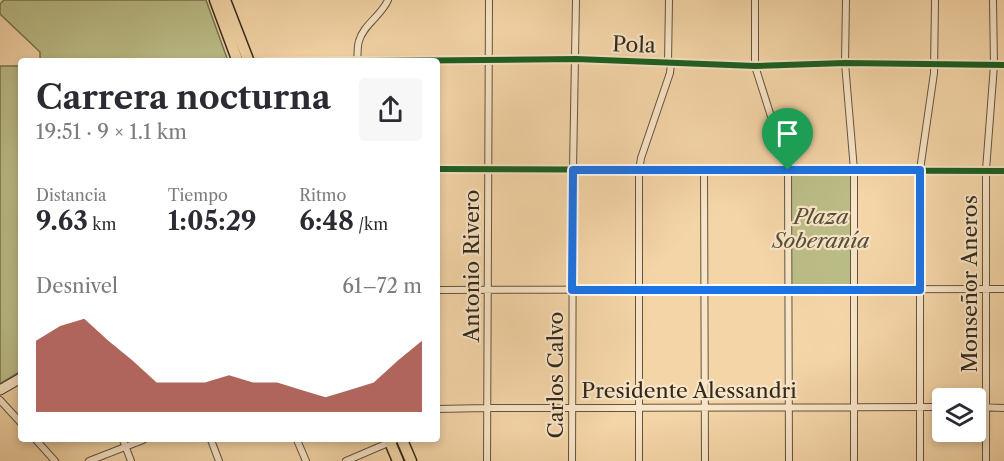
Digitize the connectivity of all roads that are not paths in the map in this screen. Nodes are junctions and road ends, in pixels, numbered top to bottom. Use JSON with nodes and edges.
{"nodes":[{"id":1,"x":215,"y":0,"type":"edge"},
{"id":2,"x":225,"y":0,"type":"edge"},
{"id":3,"x":388,"y":0,"type":"edge"},
{"id":4,"x":489,"y":0,"type":"edge"},
{"id":5,"x":576,"y":0,"type":"edge"},
{"id":6,"x":669,"y":0,"type":"edge"},
{"id":7,"x":755,"y":0,"type":"edge"},
{"id":8,"x":846,"y":0,"type":"edge"},
{"id":9,"x":935,"y":0,"type":"edge"},
{"id":10,"x":993,"y":0,"type":"edge"},
{"id":11,"x":237,"y":58,"type":"edge"},
{"id":12,"x":247,"y":58,"type":"edge"},
{"id":13,"x":357,"y":58,"type":"edge"},
{"id":14,"x":576,"y":59,"type":"junction"},
{"id":15,"x":440,"y":60,"type":"edge"},
{"id":16,"x":489,"y":60,"type":"junction"},
{"id":17,"x":670,"y":63,"type":"junction"},
{"id":18,"x":845,"y":63,"type":"junction"},
{"id":19,"x":935,"y":65,"type":"junction"},
{"id":20,"x":994,"y":65,"type":"junction"},
{"id":21,"x":1004,"y":65,"type":"edge"},
{"id":22,"x":755,"y":66,"type":"junction"},
{"id":23,"x":440,"y":169,"type":"edge"},
{"id":24,"x":489,"y":170,"type":"junction"},
{"id":25,"x":573,"y":170,"type":"junction"},
{"id":26,"x":704,"y":170,"type":"junction"},
{"id":27,"x":788,"y":170,"type":"junction"},
{"id":28,"x":854,"y":170,"type":"junction"},
{"id":29,"x":920,"y":170,"type":"junction"},
{"id":30,"x":986,"y":170,"type":"junction"},
{"id":31,"x":639,"y":171,"type":"junction"},
{"id":32,"x":1004,"y":171,"type":"edge"},
{"id":33,"x":854,"y":289,"type":"junction"},
{"id":34,"x":987,"y":289,"type":"junction"},
{"id":35,"x":1004,"y":289,"type":"edge"},
{"id":36,"x":440,"y":290,"type":"edge"},
{"id":37,"x":572,"y":290,"type":"junction"},
{"id":38,"x":639,"y":290,"type":"junction"},
{"id":39,"x":705,"y":290,"type":"junction"},
{"id":40,"x":788,"y":290,"type":"junction"},
{"id":41,"x":920,"y":290,"type":"junction"},
{"id":42,"x":489,"y":291,"type":"junction"},
{"id":43,"x":18,"y":380,"type":"edge"},
{"id":44,"x":0,"y":390,"type":"edge"},
{"id":45,"x":0,"y":400,"type":"edge"},
{"id":46,"x":789,"y":407,"type":"junction"},
{"id":47,"x":853,"y":407,"type":"junction"},
{"id":48,"x":920,"y":407,"type":"junction"},
{"id":49,"x":932,"y":407,"type":"edge"},
{"id":50,"x":488,"y":408,"type":"junction"},
{"id":51,"x":573,"y":408,"type":"junction"},
{"id":52,"x":639,"y":408,"type":"junction"},
{"id":53,"x":705,"y":408,"type":"junction"},
{"id":54,"x":986,"y":408,"type":"joint"},
{"id":55,"x":1004,"y":408,"type":"edge"},
{"id":56,"x":440,"y":410,"type":"edge"},
{"id":57,"x":18,"y":420,"type":"edge"},
{"id":58,"x":38,"y":442,"type":"edge"},
{"id":59,"x":212,"y":442,"type":"edge"},
{"id":60,"x":298,"y":442,"type":"edge"},
{"id":61,"x":387,"y":442,"type":"edge"},
{"id":62,"x":392,"y":442,"type":"edge"},
{"id":63,"x":403,"y":442,"type":"edge"},
{"id":64,"x":986,"y":442,"type":"edge"},
{"id":65,"x":124,"y":443,"type":"edge"},
{"id":66,"x":55,"y":461,"type":"edge"},
{"id":67,"x":89,"y":461,"type":"edge"},
{"id":68,"x":131,"y":461,"type":"edge"},
{"id":69,"x":219,"y":461,"type":"edge"},
{"id":70,"x":306,"y":461,"type":"edge"},
{"id":71,"x":346,"y":461,"type":"edge"},
{"id":72,"x":398,"y":461,"type":"edge"},
{"id":73,"x":411,"y":461,"type":"edge"},
{"id":74,"x":487,"y":461,"type":"edge"},
{"id":75,"x":572,"y":461,"type":"edge"},
{"id":76,"x":639,"y":461,"type":"edge"},
{"id":77,"x":705,"y":461,"type":"edge"},
{"id":78,"x":789,"y":461,"type":"edge"},
{"id":79,"x":854,"y":461,"type":"edge"},
{"id":80,"x":920,"y":461,"type":"edge"},
{"id":81,"x":986,"y":461,"type":"edge"}],
"edges":[{"from":1,"to":11,"type":"main road"},
{"from":2,"to":12,"type":"main road"},
{"from":3,"to":13,"type":"street"},
{"from":4,"to":16,"type":"street","name":"Antonio Rivero"},
{"from":5,"to":14,"type":"street","name":"Carlos Calvo"},
{"from":6,"to":17,"type":"street"},
{"from":7,"to":22,"type":"street"},
{"from":8,"to":18,"type":"street"},
{"from":9,"to":19,"type":"street"},
{"from":10,"to":20,"type":"street","name":"Monseñor Aneros"},
{"from":14,"to":16,"type":"street","name":"Pola"},
{"from":14,"to":17,"type":"street","name":"Pola"},
{"from":14,"to":25,"type":"street","name":"Carlos Calvo"},
{"from":15,"to":16,"type":"street","name":"Pola"},
{"from":16,"to":24,"type":"street","name":"Antonio Rivero"},
{"from":17,"to":22,"type":"street","name":"Pola"},
{"from":17,"to":31,"type":"street"},
{"from":18,"to":19,"type":"street","name":"Pola"},
{"from":18,"to":22,"type":"street","name":"Pola"},
{"from":18,"to":28,"type":"street"},
{"from":19,"to":20,"type":"street","name":"Pola"},
{"from":19,"to":29,"type":"street"},
{"from":20,"to":21,"type":"street","name":"Pola"},
{"from":20,"to":30,"type":"street","name":"Monseñor Aneros"},
{"from":22,"to":27,"type":"street"},
{"from":23,"to":24,"type":"street"},
{"from":24,"to":25,"type":"street"},
{"from":24,"to":42,"type":"street","name":"Antonio Rivero"},
{"from":25,"to":31,"type":"street"},
{"from":25,"to":37,"type":"street","name":"Carlos Calvo"},
{"from":26,"to":27,"type":"street"},
{"from":26,"to":31,"type":"street"},
{"from":26,"to":39,"type":"street"},
{"from":27,"to":28,"type":"street"},
{"from":27,"to":40,"type":"street"},
{"from":28,"to":29,"type":"street"},
{"from":28,"to":33,"type":"street"},
{"from":29,"to":30,"type":"street"},
{"from":29,"to":41,"type":"street"},
{"from":30,"to":32,"type":"street"},
{"from":30,"to":34,"type":"street","name":"Monseñor Aneros"},
{"from":31,"to":38,"type":"street"},
{"from":33,"to":40,"type":"street"},
{"from":33,"to":41,"type":"street"},
{"from":33,"to":47,"type":"street"},
{"from":34,"to":35,"type":"street"},
{"from":34,"to":41,"type":"street"},
{"from":34,"to":54,"type":"street","name":"Monseñor Aneros"},
{"from":36,"to":42,"type":"street"},
{"from":37,"to":38,"type":"street"},
{"from":37,"to":42,"type":"street"},
{"from":37,"to":51,"type":"street","name":"Carlos Calvo"},
{"from":38,"to":39,"type":"street"},
{"from":38,"to":52,"type":"street"},
{"from":39,"to":40,"type":"street"},
{"from":39,"to":53,"type":"street"},
{"from":40,"to":46,"type":"street"},
{"from":41,"to":48,"type":"street"},
{"from":42,"to":50,"type":"street","name":"Antonio Rivero"},
{"from":43,"to":44,"type":"street"},
{"from":45,"to":57,"type":"street"},
{"from":46,"to":47,"type":"street","name":"Presidente Alessandri"},
{"from":46,"to":53,"type":"street","name":"Presidente Alessandri"},
{"from":46,"to":78,"type":"street"},
{"from":47,"to":48,"type":"street","name":"Presidente Alessandri"},
{"from":47,"to":79,"type":"street"},
{"from":48,"to":49,"type":"street","name":"Presidente Alessandri"},
{"from":48,"to":80,"type":"street"},
{"from":50,"to":51,"type":"street","name":"Presidente Alessandri"},
{"from":50,"to":56,"type":"street","name":"Presidente Alessandri"},
{"from":50,"to":74,"type":"street","name":"Antonio Rivero"},
{"from":51,"to":52,"type":"street","name":"Presidente Alessandri"},
{"from":51,"to":75,"type":"street","name":"Carlos Calvo"},
{"from":52,"to":53,"type":"street","name":"Presidente Alessandri"},
{"from":52,"to":76,"type":"street"},
{"from":53,"to":77,"type":"street"},
{"from":54,"to":55,"type":"street"},
{"from":58,"to":66,"type":"street"},
{"from":59,"to":69,"type":"street"},
{"from":60,"to":70,"type":"street"},
{"from":61,"to":71,"type":"street"},
{"from":62,"to":72,"type":"main road"},
{"from":63,"to":73,"type":"main road"},
{"from":64,"to":81,"type":"street","name":"Monseñor Aneros"},
{"from":65,"to":67,"type":"street"},
{"from":65,"to":68,"type":"street"}]}
